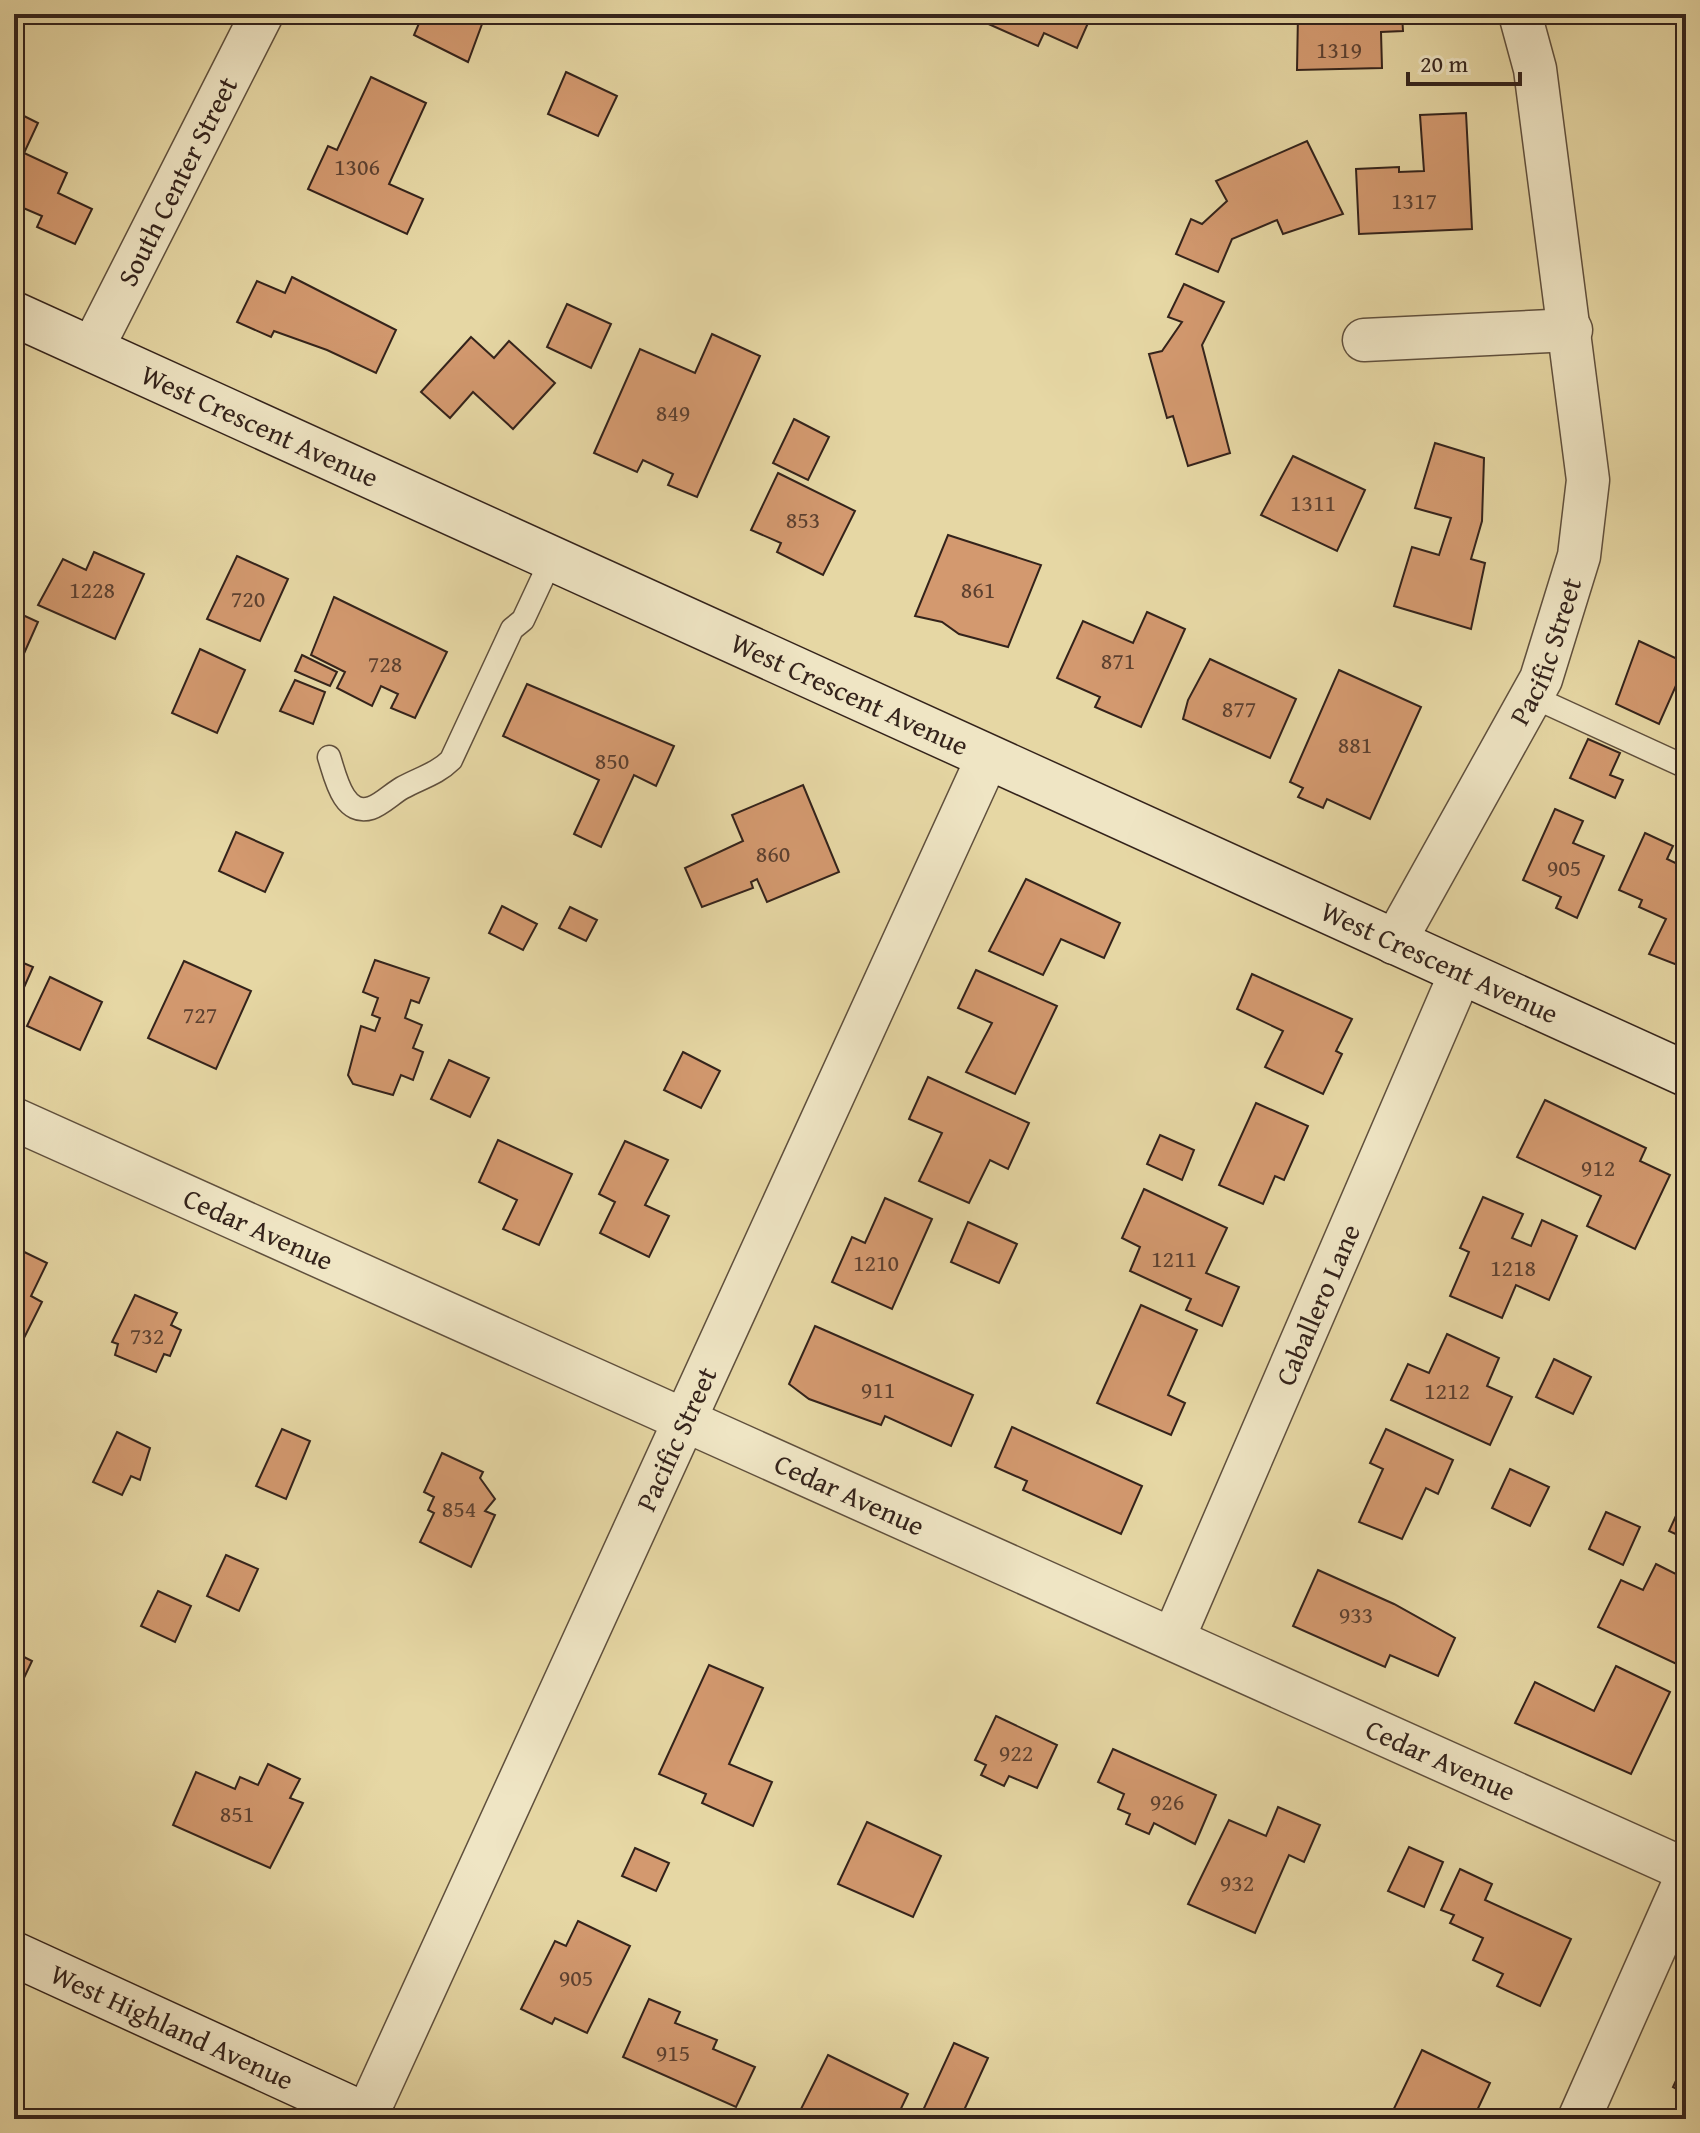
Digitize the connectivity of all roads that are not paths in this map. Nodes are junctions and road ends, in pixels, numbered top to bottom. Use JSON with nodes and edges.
{"nodes":[{"id":1,"x":262,"y":14,"type":"edge"},
{"id":2,"x":1520,"y":14,"type":"edge"},
{"id":3,"x":14,"y":314,"type":"edge"},
{"id":4,"x":1571,"y":330,"type":"junction"},
{"id":5,"x":1364,"y":340,"type":"dead end"},
{"id":6,"x":93,"y":347,"type":"junction"},
{"id":7,"x":552,"y":558,"type":"junction"},
{"id":8,"x":1531,"y":696,"type":"junction"},
{"id":9,"x":329,"y":757,"type":"dead end"},
{"id":10,"x":987,"y":759,"type":"junction"},
{"id":11,"x":1686,"y":767,"type":"edge"},
{"id":12,"x":1394,"y":943,"type":"junction"},
{"id":13,"x":1461,"y":972,"type":"junction"},
{"id":14,"x":1686,"y":1074,"type":"edge"},
{"id":15,"x":14,"y":1119,"type":"edge"},
{"id":16,"x":685,"y":1421,"type":"junction"},
{"id":17,"x":1174,"y":1637,"type":"junction"},
{"id":18,"x":1686,"y":1870,"type":"edge"},
{"id":19,"x":1686,"y":1878,"type":"edge"},
{"id":20,"x":14,"y":1954,"type":"edge"},
{"id":21,"x":369,"y":2118,"type":"edge"},
{"id":22,"x":1579,"y":2119,"type":"edge"}],
"edges":[{"from":1,"to":6,"type":"street","name":"South Center Street"},
{"from":2,"to":4,"type":"street","name":"Pacific Street"},
{"from":3,"to":6,"type":"street","name":"West Crescent Avenue"},
{"from":4,"to":5,"type":"street"},
{"from":4,"to":8,"type":"street","name":"Pacific Street"},
{"from":6,"to":7,"type":"street","name":"West Crescent Avenue"},
{"from":7,"to":9,"type":"lane"},
{"from":7,"to":10,"type":"street","name":"West Crescent Avenue"},
{"from":8,"to":11,"type":"lane"},
{"from":8,"to":12,"type":"street","name":"Pacific Street"},
{"from":10,"to":12,"type":"street","name":"West Crescent Avenue"},
{"from":10,"to":16,"type":"street","name":"Pacific Street"},
{"from":12,"to":13,"type":"street","name":"West Crescent Avenue"},
{"from":13,"to":14,"type":"street","name":"West Crescent Avenue"},
{"from":13,"to":17,"type":"street","name":"Caballero Lane"},
{"from":15,"to":16,"type":"street","name":"Cedar Avenue"},
{"from":16,"to":17,"type":"street","name":"Cedar Avenue"},
{"from":16,"to":21,"type":"street","name":"Pacific Street"},
{"from":17,"to":18,"type":"street","name":"Cedar Avenue"},
{"from":19,"to":22,"type":"street"},
{"from":20,"to":21,"type":"street","name":"West Highland Avenue"}]}
